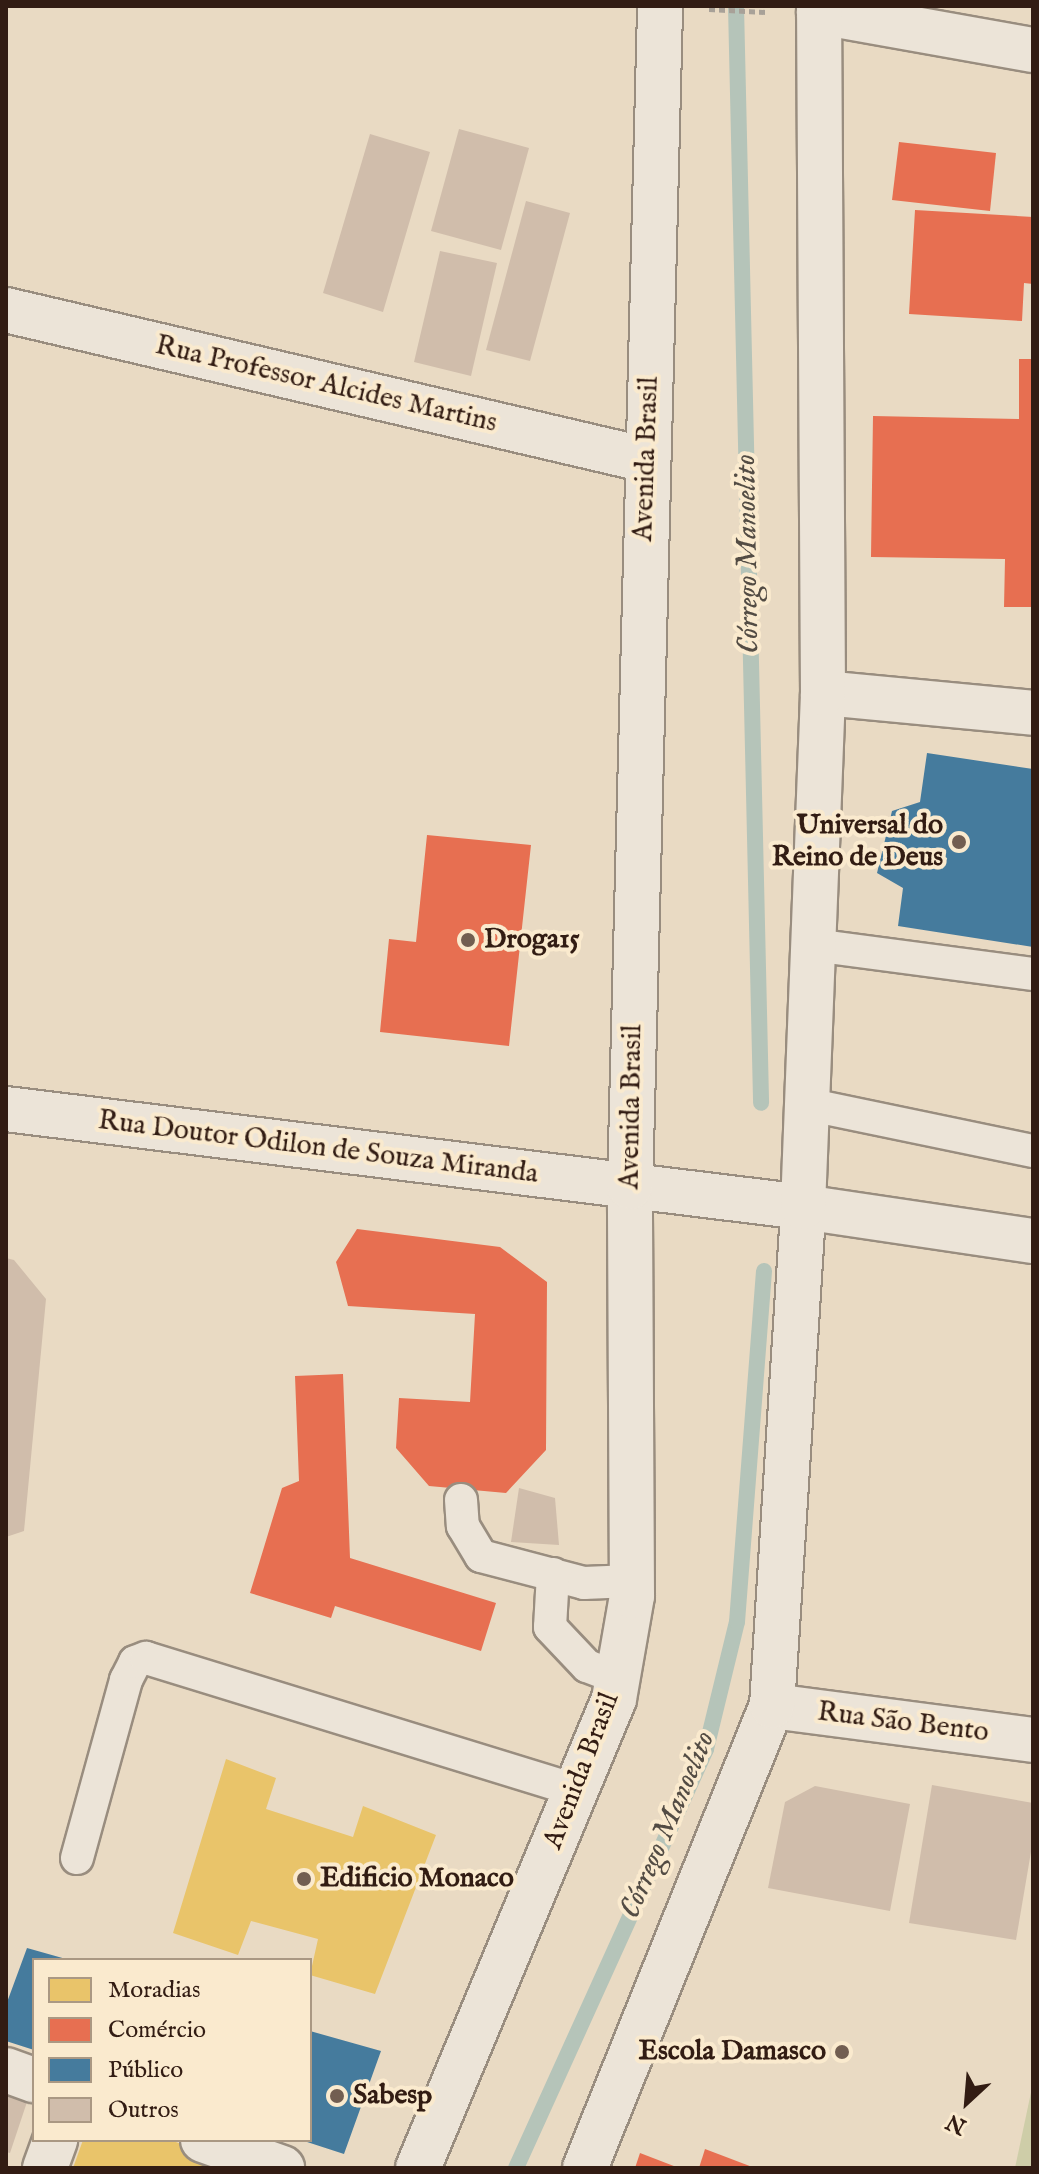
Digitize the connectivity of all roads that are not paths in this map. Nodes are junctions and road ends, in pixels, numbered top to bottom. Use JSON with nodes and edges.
{"nodes":[{"id":1,"x":660,"y":6,"type":"edge"},
{"id":2,"x":819,"y":9,"type":"edge"},
{"id":3,"x":1033,"y":50,"type":"edge"},
{"id":4,"x":6,"y":310,"type":"edge"},
{"id":5,"x":647,"y":460,"type":"junction"},
{"id":6,"x":823,"y":693,"type":"junction"},
{"id":7,"x":1033,"y":713,"type":"edge"},
{"id":8,"x":813,"y":945,"type":"junction"},
{"id":9,"x":1033,"y":974,"type":"edge"},
{"id":10,"x":806,"y":1104,"type":"junction"},
{"id":11,"x":6,"y":1109,"type":"edge"},
{"id":12,"x":1033,"y":1151,"type":"edge"},
{"id":13,"x":630,"y":1187,"type":"junction"},
{"id":14,"x":803,"y":1207,"type":"junction"},
{"id":15,"x":1033,"y":1241,"type":"edge"},
{"id":16,"x":461,"y":1500,"type":"dead end"},
{"id":17,"x":553,"y":1574,"type":"junction"},
{"id":18,"x":631,"y":1581,"type":"junction"},
{"id":19,"x":618,"y":1678,"type":"junction"},
{"id":20,"x":772,"y":1706,"type":"junction"},
{"id":21,"x":1033,"y":1740,"type":"edge"},
{"id":22,"x":576,"y":1790,"type":"junction"},
{"id":23,"x":77,"y":1858,"type":"dead end"},
{"id":24,"x":6,"y":2070,"type":"edge"},
{"id":25,"x":32,"y":2079,"type":"edge"},
{"id":26,"x":54,"y":2142,"type":"edge"},
{"id":27,"x":209,"y":2142,"type":"edge"},
{"id":28,"x":45,"y":2168,"type":"edge"},
{"id":29,"x":282,"y":2168,"type":"edge"},
{"id":30,"x":418,"y":2168,"type":"edge"},
{"id":31,"x":585,"y":2168,"type":"edge"}],
"edges":[{"from":1,"to":5,"type":"main road","name":"Avenida Brasil"},
{"from":2,"to":3,"type":"main road"},
{"from":2,"to":6,"type":"main road"},
{"from":4,"to":5,"type":"main road","name":"Rua Professor Alcides Martins"},
{"from":5,"to":13,"type":"main road","name":"Avenida Brasil"},
{"from":6,"to":7,"type":"main road"},
{"from":6,"to":8,"type":"main road"},
{"from":8,"to":9,"type":"lane"},
{"from":8,"to":10,"type":"main road"},
{"from":10,"to":12,"type":"lane"},
{"from":10,"to":14,"type":"main road"},
{"from":11,"to":13,"type":"main road","name":"Rua Doutor Odilon de Souza Miranda"},
{"from":13,"to":14,"type":"main road","name":"Rua Doutor Odilon de Souza Miranda"},
{"from":13,"to":18,"type":"main road","name":"Avenida Brasil"},
{"from":14,"to":15,"type":"main road","name":"Rua Doutor Odilon de Souza Miranda"},
{"from":14,"to":20,"type":"main road"},
{"from":16,"to":17,"type":"lane"},
{"from":17,"to":18,"type":"lane"},
{"from":17,"to":19,"type":"lane"},
{"from":18,"to":19,"type":"main road","name":"Avenida Brasil"},
{"from":19,"to":22,"type":"main road","name":"Avenida Brasil"},
{"from":20,"to":21,"type":"main road","name":"Rua São Bento"},
{"from":20,"to":31,"type":"main road"},
{"from":22,"to":23,"type":"lane"},
{"from":22,"to":30,"type":"main road","name":"Avenida Brasil"},
{"from":24,"to":25,"type":"main road"},
{"from":26,"to":28,"type":"main road"},
{"from":27,"to":29,"type":"main road"}]}
